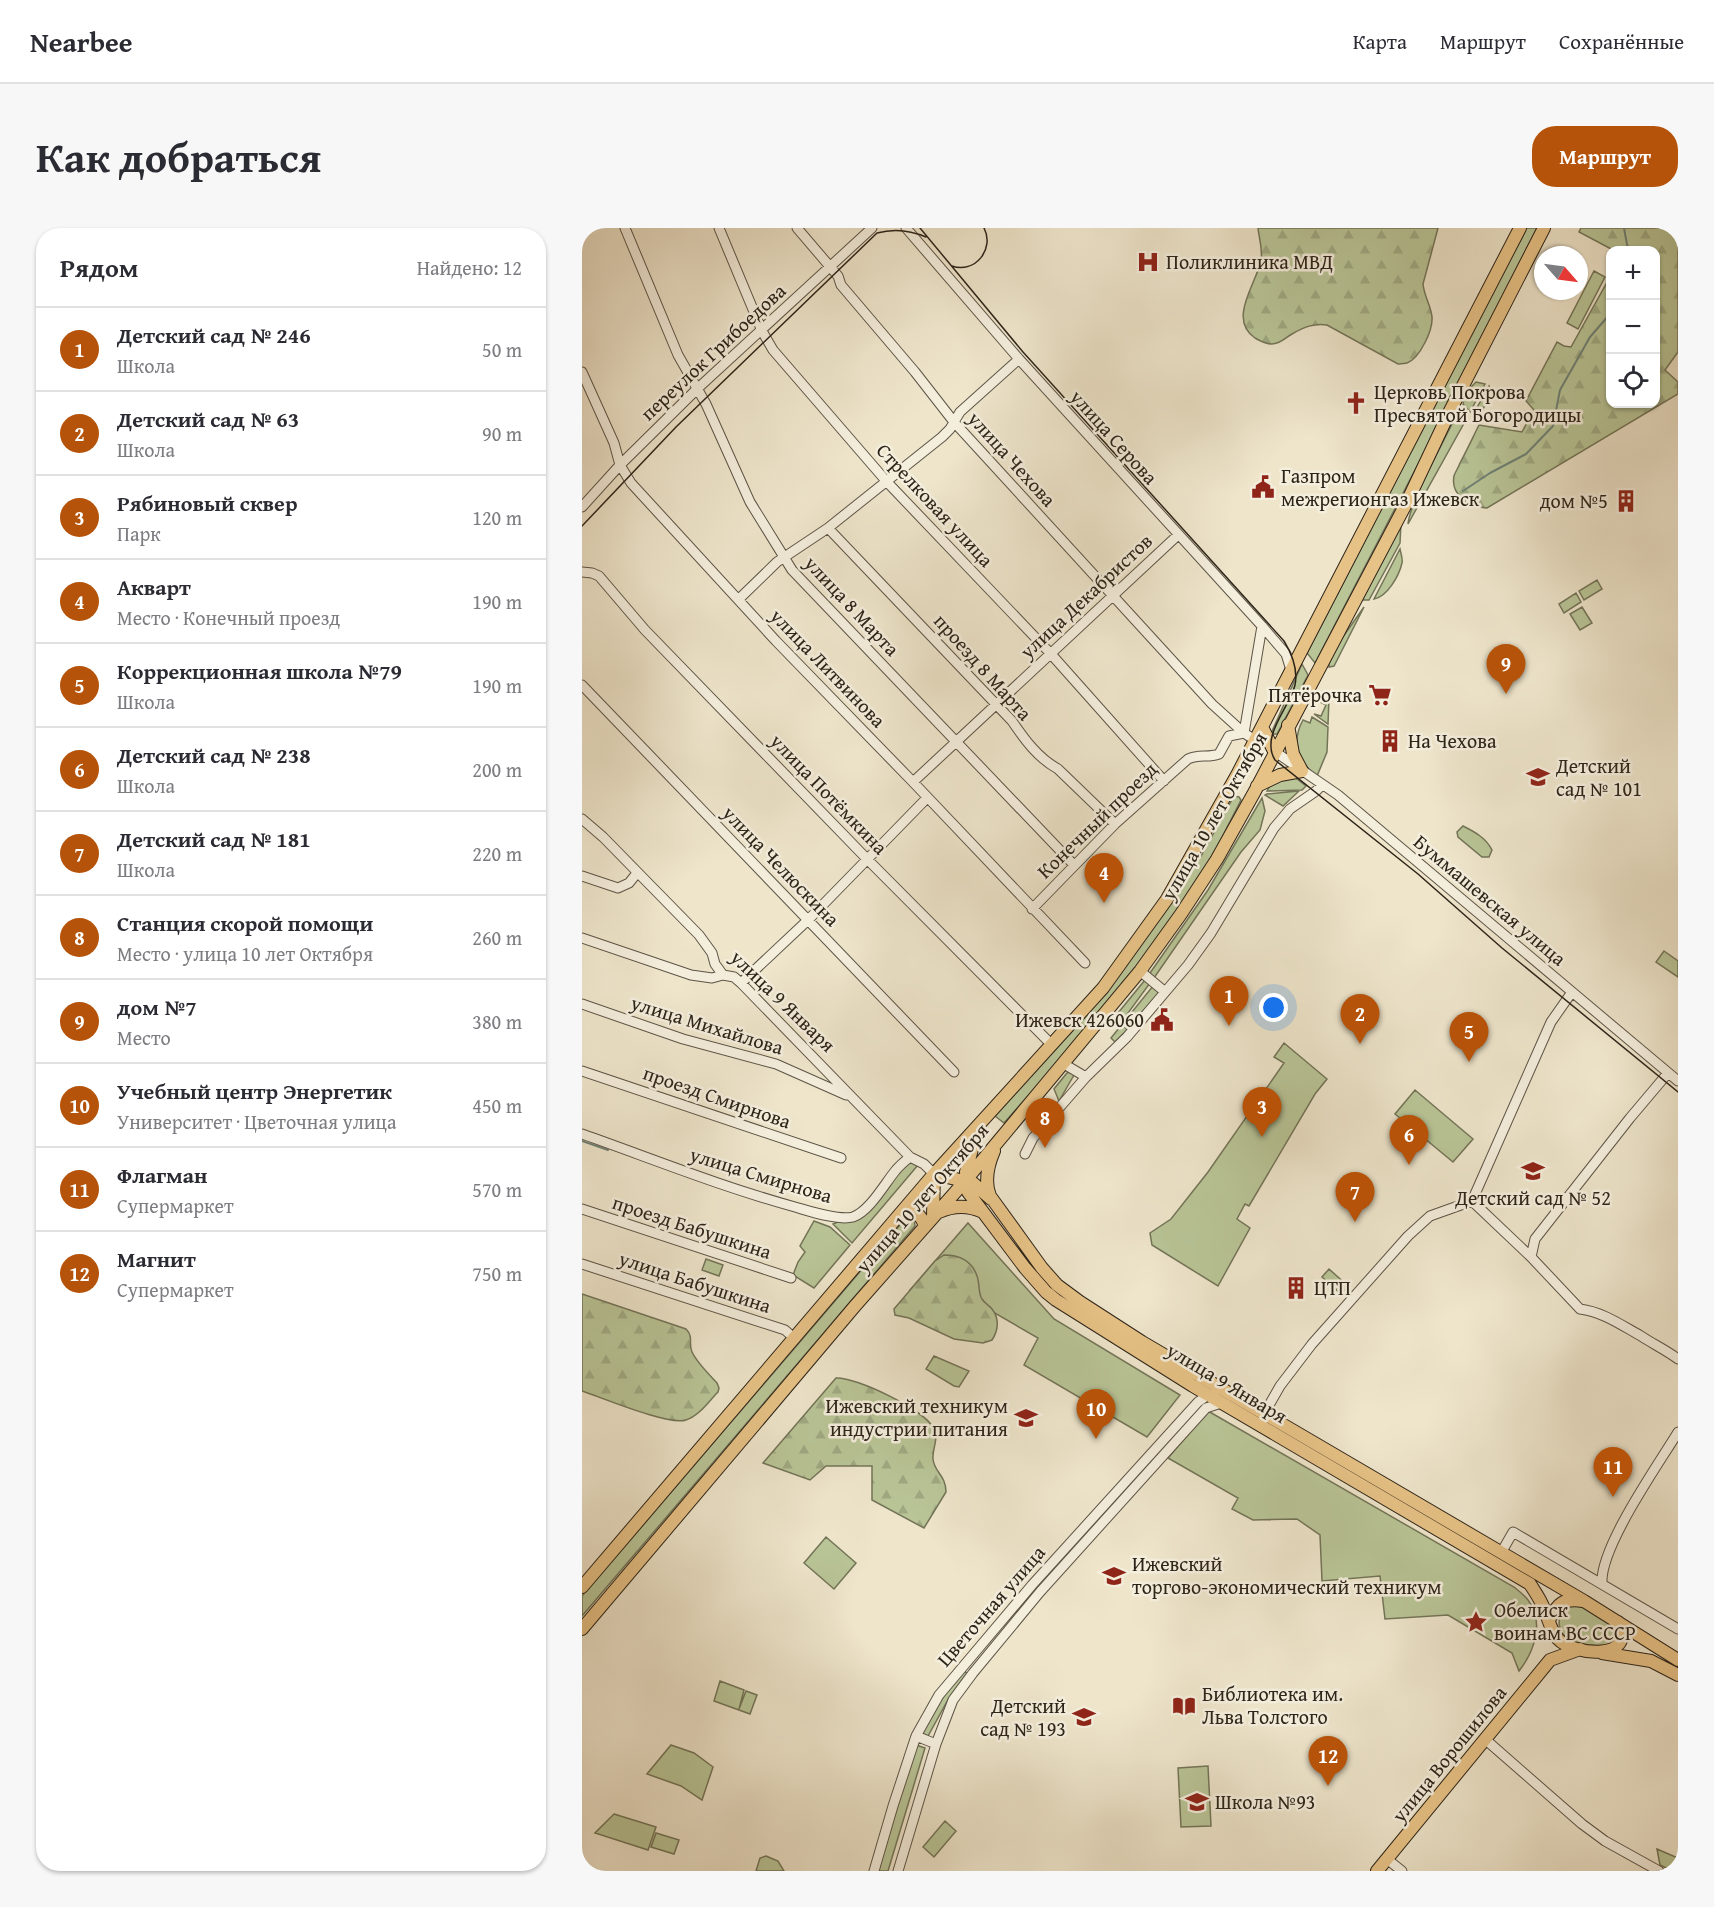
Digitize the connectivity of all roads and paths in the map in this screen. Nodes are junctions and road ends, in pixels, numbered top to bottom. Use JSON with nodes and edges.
{"nodes":[{"id":1,"x":625,"y":228,"type":"edge"},
{"id":2,"x":719,"y":228,"type":"edge"},
{"id":3,"x":797,"y":228,"type":"edge"},
{"id":4,"x":872,"y":228,"type":"edge"},
{"id":5,"x":906,"y":228,"type":"edge"},
{"id":6,"x":1520,"y":228,"type":"edge"},
{"id":7,"x":1544,"y":228,"type":"edge"},
{"id":8,"x":830,"y":267,"type":"junction"},
{"id":9,"x":762,"y":331,"type":"junction"},
{"id":10,"x":1019,"y":359,"type":"junction"},
{"id":11,"x":582,"y":372,"type":"edge"},
{"id":12,"x":690,"y":374,"type":"junction"},
{"id":13,"x":714,"y":374,"type":"junction"},
{"id":14,"x":697,"y":389,"type":"junction"},
{"id":15,"x":685,"y":400,"type":"junction"},
{"id":16,"x":954,"y":422,"type":"junction"},
{"id":17,"x":620,"y":465,"type":"junction"},
{"id":18,"x":887,"y":482,"type":"junction"},
{"id":19,"x":582,"y":507,"type":"edge"},
{"id":20,"x":828,"y":528,"type":"junction"},
{"id":21,"x":1178,"y":535,"type":"junction"},
{"id":22,"x":785,"y":558,"type":"junction"},
{"id":23,"x":582,"y":572,"type":"edge"},
{"id":24,"x":1112,"y":595,"type":"junction"},
{"id":25,"x":739,"y":599,"type":"junction"},
{"id":26,"x":1262,"y":626,"type":"junction"},
{"id":27,"x":1051,"y":654,"type":"junction"},
{"id":28,"x":1291,"y":670,"type":"junction"},
{"id":29,"x":582,"y":685,"type":"edge"},
{"id":30,"x":995,"y":703,"type":"junction"},
{"id":31,"x":1288,"y":725,"type":"junction"},
{"id":32,"x":1262,"y":727,"type":"junction"},
{"id":33,"x":1244,"y":733,"type":"junction"},
{"id":34,"x":955,"y":740,"type":"junction"},
{"id":35,"x":1255,"y":740,"type":"junction"},
{"id":36,"x":1274,"y":751,"type":"junction"},
{"id":37,"x":1302,"y":771,"type":"junction"},
{"id":38,"x":1164,"y":781,"type":"junction"},
{"id":39,"x":913,"y":782,"type":"junction"},
{"id":40,"x":1322,"y":785,"type":"junction"},
{"id":41,"x":1257,"y":786,"type":"junction"},
{"id":42,"x":1228,"y":791,"type":"junction"},
{"id":43,"x":927,"y":798,"type":"junction"},
{"id":44,"x":1245,"y":808,"type":"junction"},
{"id":45,"x":582,"y":819,"type":"edge"},
{"id":46,"x":1115,"y":824,"type":"junction"},
{"id":47,"x":867,"y":859,"type":"junction"},
{"id":48,"x":1074,"y":865,"type":"junction"},
{"id":49,"x":637,"y":873,"type":"junction"},
{"id":50,"x":582,"y":876,"type":"edge"},
{"id":51,"x":1032,"y":909,"type":"junction"},
{"id":52,"x":808,"y":920,"type":"junction"},
{"id":53,"x":582,"y":938,"type":"edge"},
{"id":54,"x":1085,"y":963,"type":"dead end"},
{"id":55,"x":1140,"y":972,"type":"junction"},
{"id":56,"x":723,"y":975,"type":"junction"},
{"id":57,"x":741,"y":983,"type":"junction"},
{"id":58,"x":1164,"y":991,"type":"junction"},
{"id":59,"x":1572,"y":992,"type":"junction"},
{"id":60,"x":582,"y":1004,"type":"edge"},
{"id":61,"x":1052,"y":1045,"type":"junction"},
{"id":62,"x":1064,"y":1064,"type":"junction"},
{"id":63,"x":582,"y":1071,"type":"edge"},
{"id":64,"x":954,"y":1072,"type":"dead end"},
{"id":65,"x":1668,"y":1073,"type":"junction"},
{"id":66,"x":1086,"y":1077,"type":"junction"},
{"id":67,"x":1678,"y":1081,"type":"edge"},
{"id":68,"x":853,"y":1099,"type":"junction"},
{"id":69,"x":981,"y":1121,"type":"junction"},
{"id":70,"x":582,"y":1134,"type":"edge"},
{"id":71,"x":1000,"y":1138,"type":"junction"},
{"id":72,"x":1025,"y":1154,"type":"dead end"},
{"id":73,"x":910,"y":1157,"type":"junction"},
{"id":74,"x":841,"y":1158,"type":"dead end"},
{"id":75,"x":934,"y":1174,"type":"junction"},
{"id":76,"x":966,"y":1180,"type":"junction"},
{"id":77,"x":992,"y":1200,"type":"junction"},
{"id":78,"x":1472,"y":1201,"type":"junction"},
{"id":79,"x":906,"y":1207,"type":"junction"},
{"id":80,"x":582,"y":1209,"type":"edge"},
{"id":81,"x":987,"y":1214,"type":"junction"},
{"id":82,"x":929,"y":1220,"type":"junction"},
{"id":83,"x":1531,"y":1257,"type":"junction"},
{"id":84,"x":582,"y":1264,"type":"edge"},
{"id":85,"x":791,"y":1278,"type":"dead end"},
{"id":86,"x":795,"y":1339,"type":"junction"},
{"id":87,"x":1678,"y":1359,"type":"edge"},
{"id":88,"x":1198,"y":1383,"type":"junction"},
{"id":89,"x":1223,"y":1397,"type":"junction"},
{"id":90,"x":1204,"y":1402,"type":"junction"},
{"id":91,"x":1264,"y":1414,"type":"junction"},
{"id":92,"x":1678,"y":1432,"type":"edge"},
{"id":93,"x":1127,"y":1480,"type":"junction"},
{"id":94,"x":1135,"y":1487,"type":"junction"},
{"id":95,"x":1501,"y":1553,"type":"junction"},
{"id":96,"x":1602,"y":1583,"type":"junction"},
{"id":97,"x":1032,"y":1585,"type":"junction"},
{"id":98,"x":582,"y":1587,"type":"edge"},
{"id":99,"x":1040,"y":1592,"type":"junction"},
{"id":100,"x":1584,"y":1601,"type":"junction"},
{"id":101,"x":1618,"y":1622,"type":"junction"},
{"id":102,"x":1550,"y":1625,"type":"junction"},
{"id":103,"x":582,"y":1629,"type":"edge"},
{"id":104,"x":1678,"y":1629,"type":"edge"},
{"id":105,"x":1580,"y":1649,"type":"junction"},
{"id":106,"x":1595,"y":1652,"type":"junction"},
{"id":107,"x":1678,"y":1659,"type":"edge"},
{"id":108,"x":1550,"y":1660,"type":"junction"},
{"id":109,"x":963,"y":1665,"type":"junction"},
{"id":110,"x":973,"y":1673,"type":"junction"},
{"id":111,"x":1678,"y":1675,"type":"edge"},
{"id":112,"x":916,"y":1736,"type":"junction"},
{"id":113,"x":1486,"y":1740,"type":"junction"},
{"id":114,"x":936,"y":1744,"type":"junction"},
{"id":115,"x":1387,"y":1859,"type":"junction"},
{"id":116,"x":874,"y":1871,"type":"edge"},
{"id":117,"x":898,"y":1871,"type":"edge"},
{"id":118,"x":1377,"y":1871,"type":"edge"},
{"id":119,"x":1402,"y":1871,"type":"edge"},
{"id":120,"x":1659,"y":1871,"type":"edge"}],
"edges":[{"from":1,"to":12,"type":"street","name":"улица 8 Марта"},
{"from":2,"to":9,"type":"street","name":"Стрелковая улица"},
{"from":3,"to":8,"type":"street","name":"улица Чехова"},
{"from":4,"to":8,"type":"street","name":"переулок Грибоедова"},
{"from":5,"to":10,"type":"street","name":"улица Серова"},
{"from":6,"to":28,"type":"main road","name":"улица 10 лет Октября"},
{"from":7,"to":31,"type":"main road","name":"улица 10 лет Октября"},
{"from":8,"to":9,"type":"street","name":"переулок Грибоедова"},
{"from":8,"to":16,"type":"street","name":"улица Чехова"},
{"from":9,"to":13,"type":"street","name":"переулок Грибоедова"},
{"from":9,"to":18,"type":"street","name":"Стрелковая улица"},
{"from":10,"to":16,"type":"street"},
{"from":10,"to":21,"type":"street","name":"улица Серова"},
{"from":11,"to":17,"type":"street","name":"улица Литвинова"},
{"from":12,"to":13,"type":"street"},
{"from":12,"to":14,"type":"street","name":"улица 8 Марта"},
{"from":12,"to":15,"type":"street"},
{"from":13,"to":14,"type":"street","name":"переулок Грибоедова"},
{"from":14,"to":15,"type":"street","name":"переулок Грибоедова"},
{"from":14,"to":22,"type":"street","name":"улица 8 Марта"},
{"from":15,"to":17,"type":"street","name":"переулок Грибоедова"},
{"from":16,"to":18,"type":"street"},
{"from":16,"to":24,"type":"street","name":"улица Чехова"},
{"from":17,"to":19,"type":"street","name":"переулок Грибоедова"},
{"from":17,"to":25,"type":"street","name":"улица Литвинова"},
{"from":18,"to":20,"type":"street"},
{"from":18,"to":27,"type":"street","name":"Стрелковая улица"},
{"from":20,"to":22,"type":"street"},
{"from":20,"to":30,"type":"street","name":"проезд 8 Марта"},
{"from":21,"to":24,"type":"street","name":"улица Декабристов"},
{"from":21,"to":26,"type":"street","name":"улица Серова"},
{"from":22,"to":25,"type":"street"},
{"from":22,"to":34,"type":"street","name":"улица 8 Марта"},
{"from":23,"to":47,"type":"street","name":"улица Потёмкина"},
{"from":24,"to":27,"type":"street","name":"улица Декабристов"},
{"from":24,"to":33,"type":"street","name":"улица Чехова"},
{"from":25,"to":39,"type":"street","name":"улица Литвинова"},
{"from":26,"to":28,"type":"street","name":"улица Серова"},
{"from":26,"to":33,"type":"street"},
{"from":27,"to":30,"type":"street","name":"улица Декабристов"},
{"from":27,"to":38,"type":"street","name":"Стрелковая улица"},
{"from":28,"to":32,"type":"main road","name":"улица 10 лет Октября"},
{"from":29,"to":52,"type":"street","name":"улица Челюскина"},
{"from":30,"to":34,"type":"street","name":"улица Декабристов"},
{"from":30,"to":46,"type":"street","name":"проезд 8 Марта"},
{"from":31,"to":36,"type":"main road","name":"улица 10 лет Октября"},
{"from":31,"to":37,"type":"main road"},
{"from":32,"to":35,"type":"main road","name":"улица 10 лет Октября"},
{"from":32,"to":36,"type":"main road"},
{"from":33,"to":35,"type":"street","name":"улица Чехова"},
{"from":33,"to":38,"type":"street","name":"Конечный проезд"},
{"from":34,"to":39,"type":"street","name":"улица Декабристов"},
{"from":34,"to":48,"type":"street","name":"улица 8 Марта"},
{"from":35,"to":42,"type":"main road","name":"улица 10 лет Октября"},
{"from":36,"to":37,"type":"street","name":"Буммашевская улица"},
{"from":36,"to":41,"type":"main road","name":"улица 10 лет Октября"},
{"from":37,"to":40,"type":"street","name":"Буммашевская улица"},
{"from":37,"to":41,"type":"main road"},
{"from":38,"to":46,"type":"street","name":"Конечный проезд"},
{"from":39,"to":43,"type":"street","name":"улица Литвинова"},
{"from":40,"to":58,"type":"street"},
{"from":40,"to":59,"type":"street","name":"Буммашевская улица"},
{"from":41,"to":44,"type":"main road","name":"улица 10 лет Октября"},
{"from":42,"to":44,"type":"main road"},
{"from":42,"to":61,"type":"main road","name":"улица 10 лет Октября"},
{"from":43,"to":47,"type":"street"},
{"from":43,"to":51,"type":"street","name":"улица Литвинова"},
{"from":44,"to":55,"type":"main road","name":"улица 10 лет Октября"},
{"from":45,"to":49,"type":"street","name":"улица 9 Января"},
{"from":46,"to":48,"type":"street","name":"Конечный проезд"},
{"from":47,"to":52,"type":"street"},
{"from":47,"to":61,"type":"street","name":"улица Потёмкина"},
{"from":48,"to":51,"type":"street","name":"Конечный проезд"},
{"from":49,"to":50,"type":"street"},
{"from":49,"to":56,"type":"street","name":"улица 9 Января"},
{"from":51,"to":54,"type":"street","name":"улица Литвинова"},
{"from":52,"to":57,"type":"street"},
{"from":52,"to":64,"type":"street","name":"улица Челюскина"},
{"from":53,"to":56,"type":"street"},
{"from":55,"to":58,"type":"street"},
{"from":55,"to":62,"type":"main road","name":"улица 10 лет Октября"},
{"from":56,"to":57,"type":"street","name":"улица 9 Января"},
{"from":57,"to":68,"type":"street","name":"улица 9 Января"},
{"from":58,"to":66,"type":"street"},
{"from":59,"to":65,"type":"street","name":"Буммашевская улица"},
{"from":59,"to":78,"type":"street"},
{"from":60,"to":68,"type":"street","name":"улица Михайлова"},
{"from":61,"to":69,"type":"main road","name":"улица 10 лет Октября"},
{"from":62,"to":66,"type":"street"},
{"from":62,"to":71,"type":"main road","name":"улица 10 лет Октября"},
{"from":63,"to":74,"type":"street","name":"проезд Смирнова"},
{"from":65,"to":67,"type":"street","name":"Буммашевская улица"},
{"from":65,"to":83,"type":"street"},
{"from":66,"to":72,"type":"street"},
{"from":68,"to":73,"type":"street","name":"улица 9 Января"},
{"from":69,"to":71,"type":"main road"},
{"from":69,"to":75,"type":"main road","name":"улица 10 лет Октября"},
{"from":69,"to":76,"type":"main road"},
{"from":70,"to":73,"type":"street","name":"улица Смирнова"},
{"from":71,"to":76,"type":"main road","name":"улица 10 лет Октября"},
{"from":71,"to":77,"type":"main road","name":"улица 9 Января"},
{"from":73,"to":75,"type":"street","name":"улица 9 Января"},
{"from":75,"to":76,"type":"main road"},
{"from":75,"to":79,"type":"main road","name":"улица 10 лет Октября"},
{"from":75,"to":82,"type":"main road"},
{"from":76,"to":77,"type":"main road"},
{"from":76,"to":81,"type":"main road","name":"улица 9 Января"},
{"from":76,"to":82,"type":"main road","name":"улица 10 лет Октября"},
{"from":77,"to":88,"type":"main road","name":"улица 9 Января"},
{"from":78,"to":83,"type":"street"},
{"from":78,"to":91,"type":"street"},
{"from":79,"to":82,"type":"main road"},
{"from":79,"to":86,"type":"main road","name":"улица 10 лет Октября"},
{"from":80,"to":85,"type":"street","name":"проезд Бабушкина"},
{"from":81,"to":82,"type":"main road"},
{"from":81,"to":88,"type":"main road","name":"улица 9 Января"},
{"from":82,"to":103,"type":"main road","name":"улица 10 лет Октября"},
{"from":83,"to":87,"type":"street"},
{"from":84,"to":86,"type":"street","name":"улица Бабушкина"},
{"from":86,"to":98,"type":"main road","name":"улица 10 лет Октября"},
{"from":88,"to":89,"type":"main road","name":"улица 9 Января"},
{"from":88,"to":90,"type":"main road","name":"улица 9 Января"},
{"from":89,"to":90,"type":"main road","name":"улица 9 Января"},
{"from":89,"to":91,"type":"main road","name":"улица 9 Января"},
{"from":89,"to":102,"type":"main road","name":"улица 9 Января"},
{"from":90,"to":93,"type":"street","name":"Цветочная улица"},
{"from":90,"to":94,"type":"street","name":"Цветочная улица"},
{"from":91,"to":95,"type":"main road","name":"улица 9 Января"},
{"from":92,"to":96,"type":"street"},
{"from":93,"to":94,"type":"street"},
{"from":93,"to":97,"type":"street","name":"Цветочная улица"},
{"from":94,"to":99,"type":"street","name":"Цветочная улица"},
{"from":95,"to":96,"type":"street"},
{"from":95,"to":100,"type":"main road","name":"улица 9 Января"},
{"from":96,"to":104,"type":"street"},
{"from":97,"to":99,"type":"street"},
{"from":97,"to":109,"type":"street","name":"Цветочная улица"},
{"from":99,"to":110,"type":"street","name":"Цветочная улица"},
{"from":100,"to":101,"type":"main road"},
{"from":100,"to":102,"type":"main road"},
{"from":101,"to":106,"type":"main road"},
{"from":101,"to":107,"type":"main road"},
{"from":102,"to":105,"type":"main road"},
{"from":102,"to":108,"type":"main road"},
{"from":105,"to":106,"type":"main road"},
{"from":105,"to":108,"type":"main road"},
{"from":106,"to":111,"type":"main road"},
{"from":108,"to":113,"type":"main road","name":"улица Ворошилова"},
{"from":109,"to":110,"type":"street"},
{"from":109,"to":112,"type":"street","name":"Цветочная улица"},
{"from":110,"to":114,"type":"street","name":"Цветочная улица"},
{"from":112,"to":114,"type":"street"},
{"from":112,"to":116,"type":"street","name":"Цветочная улица"},
{"from":113,"to":115,"type":"main road","name":"улица Ворошилова"},
{"from":113,"to":120,"type":"street"},
{"from":114,"to":117,"type":"street","name":"Цветочная улица"},
{"from":115,"to":118,"type":"main road","name":"улица Ворошилова"},
{"from":115,"to":119,"type":"street"}]}
